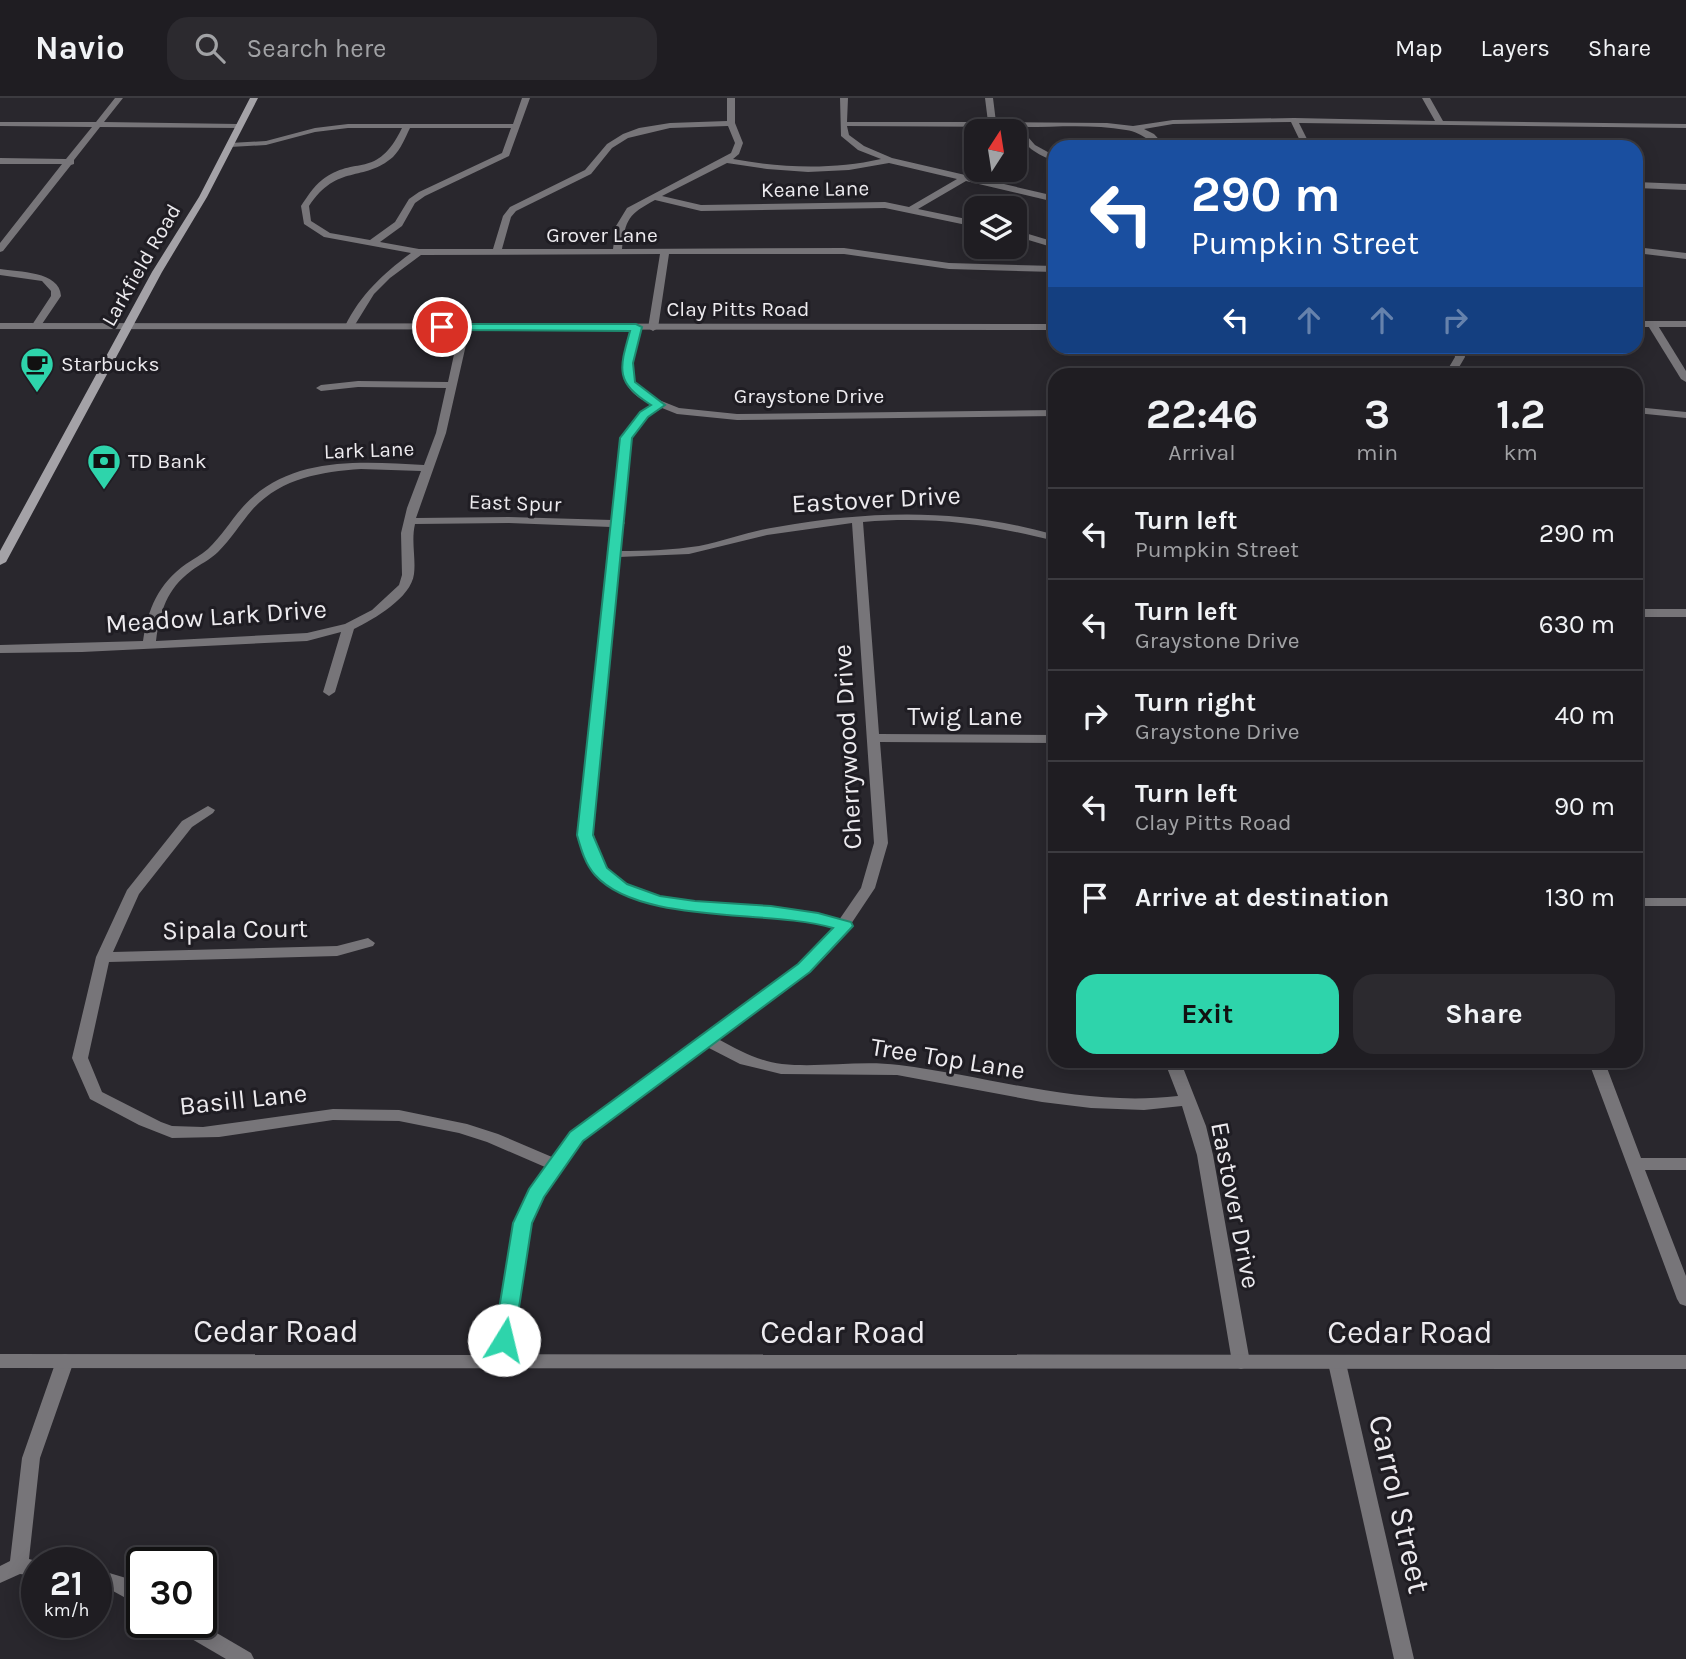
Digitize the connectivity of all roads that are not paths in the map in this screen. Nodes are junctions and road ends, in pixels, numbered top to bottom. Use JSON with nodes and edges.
{"nodes":[{"id":1,"x":119,"y":98,"type":"edge"},
{"id":2,"x":254,"y":98,"type":"edge"},
{"id":3,"x":526,"y":98,"type":"edge"},
{"id":4,"x":731,"y":98,"type":"edge"},
{"id":5,"x":844,"y":98,"type":"edge"},
{"id":6,"x":989,"y":98,"type":"edge"},
{"id":7,"x":1426,"y":98,"type":"edge"},
{"id":8,"x":992,"y":119,"type":"edge"},
{"id":9,"x":1294,"y":120,"type":"junction"},
{"id":10,"x":731,"y":123,"type":"junction"},
{"id":11,"x":964,"y":123,"type":"edge"},
{"id":12,"x":0,"y":124,"type":"edge"},
{"id":13,"x":98,"y":124,"type":"junction"},
{"id":14,"x":843,"y":124,"type":"junction"},
{"id":15,"x":1027,"y":124,"type":"edge"},
{"id":16,"x":1440,"y":124,"type":"junction"},
{"id":17,"x":239,"y":126,"type":"junction"},
{"id":18,"x":407,"y":126,"type":"junction"},
{"id":19,"x":517,"y":126,"type":"junction"},
{"id":20,"x":1686,"y":126,"type":"edge"},
{"id":21,"x":1136,"y":128,"type":"junction"},
{"id":22,"x":1157,"y":140,"type":"edge"},
{"id":23,"x":1304,"y":140,"type":"edge"},
{"id":24,"x":1027,"y":142,"type":"edge"},
{"id":25,"x":230,"y":145,"type":"junction"},
{"id":26,"x":1048,"y":155,"type":"edge"},
{"id":27,"x":727,"y":160,"type":"junction"},
{"id":28,"x":889,"y":160,"type":"junction"},
{"id":29,"x":0,"y":162,"type":"edge"},
{"id":30,"x":71,"y":162,"type":"junction"},
{"id":31,"x":964,"y":178,"type":"joint"},
{"id":32,"x":983,"y":182,"type":"edge"},
{"id":33,"x":1643,"y":186,"type":"edge"},
{"id":34,"x":1686,"y":187,"type":"edge"},
{"id":35,"x":1048,"y":196,"type":"edge"},
{"id":36,"x":653,"y":197,"type":"junction"},
{"id":37,"x":912,"y":209,"type":"junction"},
{"id":38,"x":964,"y":221,"type":"edge"},
{"id":39,"x":1027,"y":237,"type":"edge"},
{"id":40,"x":1048,"y":243,"type":"edge"},
{"id":41,"x":371,"y":244,"type":"junction"},
{"id":42,"x":0,"y":249,"type":"edge"},
{"id":43,"x":1643,"y":251,"type":"edge"},
{"id":44,"x":419,"y":252,"type":"junction"},
{"id":45,"x":617,"y":252,"type":"junction"},
{"id":46,"x":665,"y":252,"type":"junction"},
{"id":47,"x":496,"y":253,"type":"junction"},
{"id":48,"x":1686,"y":256,"type":"edge"},
{"id":49,"x":0,"y":262,"type":"edge"},
{"id":50,"x":1048,"y":269,"type":"edge"},
{"id":51,"x":0,"y":272,"type":"edge"},
{"id":52,"x":13,"y":272,"type":"junction"},
{"id":53,"x":1643,"y":324,"type":"edge"},
{"id":54,"x":1652,"y":324,"type":"junction"},
{"id":55,"x":1686,"y":324,"type":"edge"},
{"id":56,"x":37,"y":325,"type":"junction"},
{"id":57,"x":128,"y":325,"type":"junction"},
{"id":58,"x":0,"y":326,"type":"edge"},
{"id":59,"x":350,"y":326,"type":"junction"},
{"id":60,"x":465,"y":327,"type":"junction"},
{"id":61,"x":636,"y":327,"type":"junction"},
{"id":62,"x":1048,"y":327,"type":"edge"},
{"id":63,"x":653,"y":328,"type":"junction"},
{"id":64,"x":1686,"y":379,"type":"edge"},
{"id":65,"x":452,"y":385,"type":"junction"},
{"id":66,"x":321,"y":388,"type":"dead end"},
{"id":67,"x":660,"y":405,"type":"junction"},
{"id":68,"x":1643,"y":411,"type":"edge"},
{"id":69,"x":1048,"y":413,"type":"edge"},
{"id":70,"x":1686,"y":415,"type":"edge"},
{"id":71,"x":427,"y":468,"type":"junction"},
{"id":72,"x":857,"y":520,"type":"junction"},
{"id":73,"x":410,"y":521,"type":"junction"},
{"id":74,"x":619,"y":523,"type":"junction"},
{"id":75,"x":1048,"y":536,"type":"edge"},
{"id":76,"x":615,"y":554,"type":"junction"},
{"id":77,"x":0,"y":562,"type":"edge"},
{"id":78,"x":1643,"y":613,"type":"edge"},
{"id":79,"x":1686,"y":613,"type":"edge"},
{"id":80,"x":349,"y":628,"type":"junction"},
{"id":81,"x":149,"y":645,"type":"junction"},
{"id":82,"x":0,"y":649,"type":"edge"},
{"id":83,"x":329,"y":692,"type":"dead end"},
{"id":84,"x":874,"y":738,"type":"junction"},
{"id":85,"x":1048,"y":738,"type":"edge"},
{"id":86,"x":208,"y":810,"type":"dead end"},
{"id":87,"x":1643,"y":902,"type":"edge"},
{"id":88,"x":1686,"y":902,"type":"edge"},
{"id":89,"x":845,"y":926,"type":"junction"},
{"id":90,"x":368,"y":943,"type":"dead end"},
{"id":91,"x":103,"y":957,"type":"junction"},
{"id":92,"x":707,"y":1040,"type":"junction"},
{"id":93,"x":1175,"y":1068,"type":"edge"},
{"id":94,"x":1599,"y":1068,"type":"edge"},
{"id":95,"x":1187,"y":1100,"type":"junction"},
{"id":96,"x":1636,"y":1164,"type":"junction"},
{"id":97,"x":1686,"y":1164,"type":"edge"},
{"id":98,"x":555,"y":1165,"type":"junction"},
{"id":99,"x":1686,"y":1298,"type":"edge"},
{"id":100,"x":500,"y":1360,"type":"junction"},
{"id":101,"x":0,"y":1361,"type":"edge"},
{"id":102,"x":65,"y":1361,"type":"junction"},
{"id":103,"x":1241,"y":1362,"type":"junction"},
{"id":104,"x":1686,"y":1362,"type":"edge"},
{"id":105,"x":1337,"y":1363,"type":"junction"},
{"id":106,"x":29,"y":1547,"type":"edge"},
{"id":107,"x":21,"y":1569,"type":"edge"},
{"id":108,"x":0,"y":1575,"type":"edge"},
{"id":109,"x":208,"y":1638,"type":"edge"},
{"id":110,"x":244,"y":1659,"type":"edge"},
{"id":111,"x":1404,"y":1659,"type":"edge"}],
"edges":[{"from":1,"to":13,"type":"street"},
{"from":2,"to":17,"type":"main road","name":"Larkfield Road"},
{"from":3,"to":19,"type":"street"},
{"from":4,"to":10,"type":"street"},
{"from":5,"to":14,"type":"street"},
{"from":6,"to":8,"type":"street"},
{"from":7,"to":16,"type":"street"},
{"from":9,"to":16,"type":"street"},
{"from":9,"to":21,"type":"street"},
{"from":9,"to":23,"type":"street"},
{"from":10,"to":27,"type":"street"},
{"from":10,"to":47,"type":"street"},
{"from":11,"to":14,"type":"street"},
{"from":12,"to":13,"type":"street"},
{"from":13,"to":17,"type":"street"},
{"from":13,"to":30,"type":"street"},
{"from":14,"to":28,"type":"street"},
{"from":15,"to":21,"type":"street"},
{"from":16,"to":20,"type":"street"},
{"from":17,"to":25,"type":"main road","name":"Larkfield Road"},
{"from":18,"to":19,"type":"street"},
{"from":18,"to":25,"type":"street"},
{"from":18,"to":41,"type":"street","name":"Grover Lane"},
{"from":19,"to":41,"type":"street"},
{"from":21,"to":22,"type":"street"},
{"from":24,"to":26,"type":"street"},
{"from":25,"to":57,"type":"main road","name":"Larkfield Road"},
{"from":27,"to":28,"type":"street"},
{"from":27,"to":36,"type":"street"},
{"from":28,"to":31,"type":"street"},
{"from":29,"to":30,"type":"street"},
{"from":30,"to":42,"type":"street"},
{"from":31,"to":37,"type":"street"},
{"from":32,"to":35,"type":"street"},
{"from":33,"to":34,"type":"street"},
{"from":36,"to":37,"type":"street","name":"Keane Lane"},
{"from":36,"to":45,"type":"street"},
{"from":37,"to":38,"type":"street","name":"Keane Lane"},
{"from":39,"to":40,"type":"street"},
{"from":41,"to":44,"type":"street","name":"Grover Lane"},
{"from":43,"to":48,"type":"street"},
{"from":44,"to":47,"type":"street","name":"Grover Lane"},
{"from":44,"to":59,"type":"street"},
{"from":45,"to":46,"type":"street","name":"Grover Lane"},
{"from":45,"to":47,"type":"street","name":"Grover Lane"},
{"from":46,"to":50,"type":"street","name":"Grover Lane"},
{"from":46,"to":63,"type":"street"},
{"from":49,"to":52,"type":"street"},
{"from":51,"to":52,"type":"street"},
{"from":52,"to":56,"type":"street"},
{"from":53,"to":54,"type":"street"},
{"from":54,"to":55,"type":"street"},
{"from":54,"to":64,"type":"street"},
{"from":56,"to":57,"type":"street","name":"Clay Pitts Road"},
{"from":56,"to":58,"type":"street","name":"Clay Pitts Road"},
{"from":57,"to":59,"type":"street","name":"Clay Pitts Road"},
{"from":57,"to":77,"type":"main road","name":"Larkfield Road"},
{"from":59,"to":60,"type":"street","name":"Clay Pitts Road"},
{"from":60,"to":61,"type":"street","name":"Clay Pitts Road"},
{"from":60,"to":65,"type":"street","name":"Meadow Lark Drive"},
{"from":61,"to":63,"type":"street","name":"Clay Pitts Road"},
{"from":61,"to":67,"type":"street","name":"Graystone Drive"},
{"from":62,"to":63,"type":"street","name":"Clay Pitts Road"},
{"from":65,"to":66,"type":"street"},
{"from":65,"to":71,"type":"street","name":"Meadow Lark Drive"},
{"from":67,"to":69,"type":"street","name":"Graystone Drive"},
{"from":67,"to":74,"type":"street"},
{"from":68,"to":70,"type":"street"},
{"from":71,"to":73,"type":"street","name":"Meadow Lark Drive"},
{"from":71,"to":81,"type":"street","name":"Lark Lane"},
{"from":72,"to":75,"type":"street","name":"Eastover Drive"},
{"from":72,"to":76,"type":"street","name":"Eastover Drive"},
{"from":72,"to":84,"type":"street","name":"Cherrywood Drive"},
{"from":73,"to":74,"type":"street","name":"East Spur"},
{"from":73,"to":80,"type":"street","name":"Meadow Lark Drive"},
{"from":74,"to":76,"type":"street"},
{"from":76,"to":89,"type":"street"},
{"from":78,"to":79,"type":"street"},
{"from":80,"to":81,"type":"street","name":"Meadow Lark Drive"},
{"from":80,"to":83,"type":"street"},
{"from":81,"to":82,"type":"street","name":"Meadow Lark Drive"},
{"from":84,"to":85,"type":"street","name":"Twig Lane"},
{"from":84,"to":89,"type":"street","name":"Cherrywood Drive"},
{"from":86,"to":91,"type":"street","name":"Basill Lane"},
{"from":87,"to":88,"type":"street"},
{"from":89,"to":92,"type":"street","name":"Cherrywood Drive"},
{"from":90,"to":91,"type":"street","name":"Sipala Court"},
{"from":91,"to":98,"type":"street","name":"Basill Lane"},
{"from":92,"to":95,"type":"street","name":"Tree Top Lane"},
{"from":92,"to":98,"type":"street","name":"Cherrywood Drive"},
{"from":93,"to":95,"type":"street","name":"Eastover Drive"},
{"from":94,"to":96,"type":"street"},
{"from":95,"to":103,"type":"street","name":"Eastover Drive"},
{"from":96,"to":97,"type":"street"},
{"from":96,"to":99,"type":"street"},
{"from":98,"to":100,"type":"street","name":"Cherrywood Drive"},
{"from":100,"to":102,"type":"street","name":"Cedar Road"},
{"from":100,"to":103,"type":"street","name":"Cedar Road"},
{"from":101,"to":102,"type":"street","name":"Cedar Road"},
{"from":102,"to":106,"type":"street"},
{"from":103,"to":105,"type":"street","name":"Cedar Road"},
{"from":104,"to":105,"type":"street","name":"Cedar Road"},
{"from":105,"to":111,"type":"street","name":"Carrol Street"},
{"from":107,"to":108,"type":"street"},
{"from":109,"to":110,"type":"street"}]}
